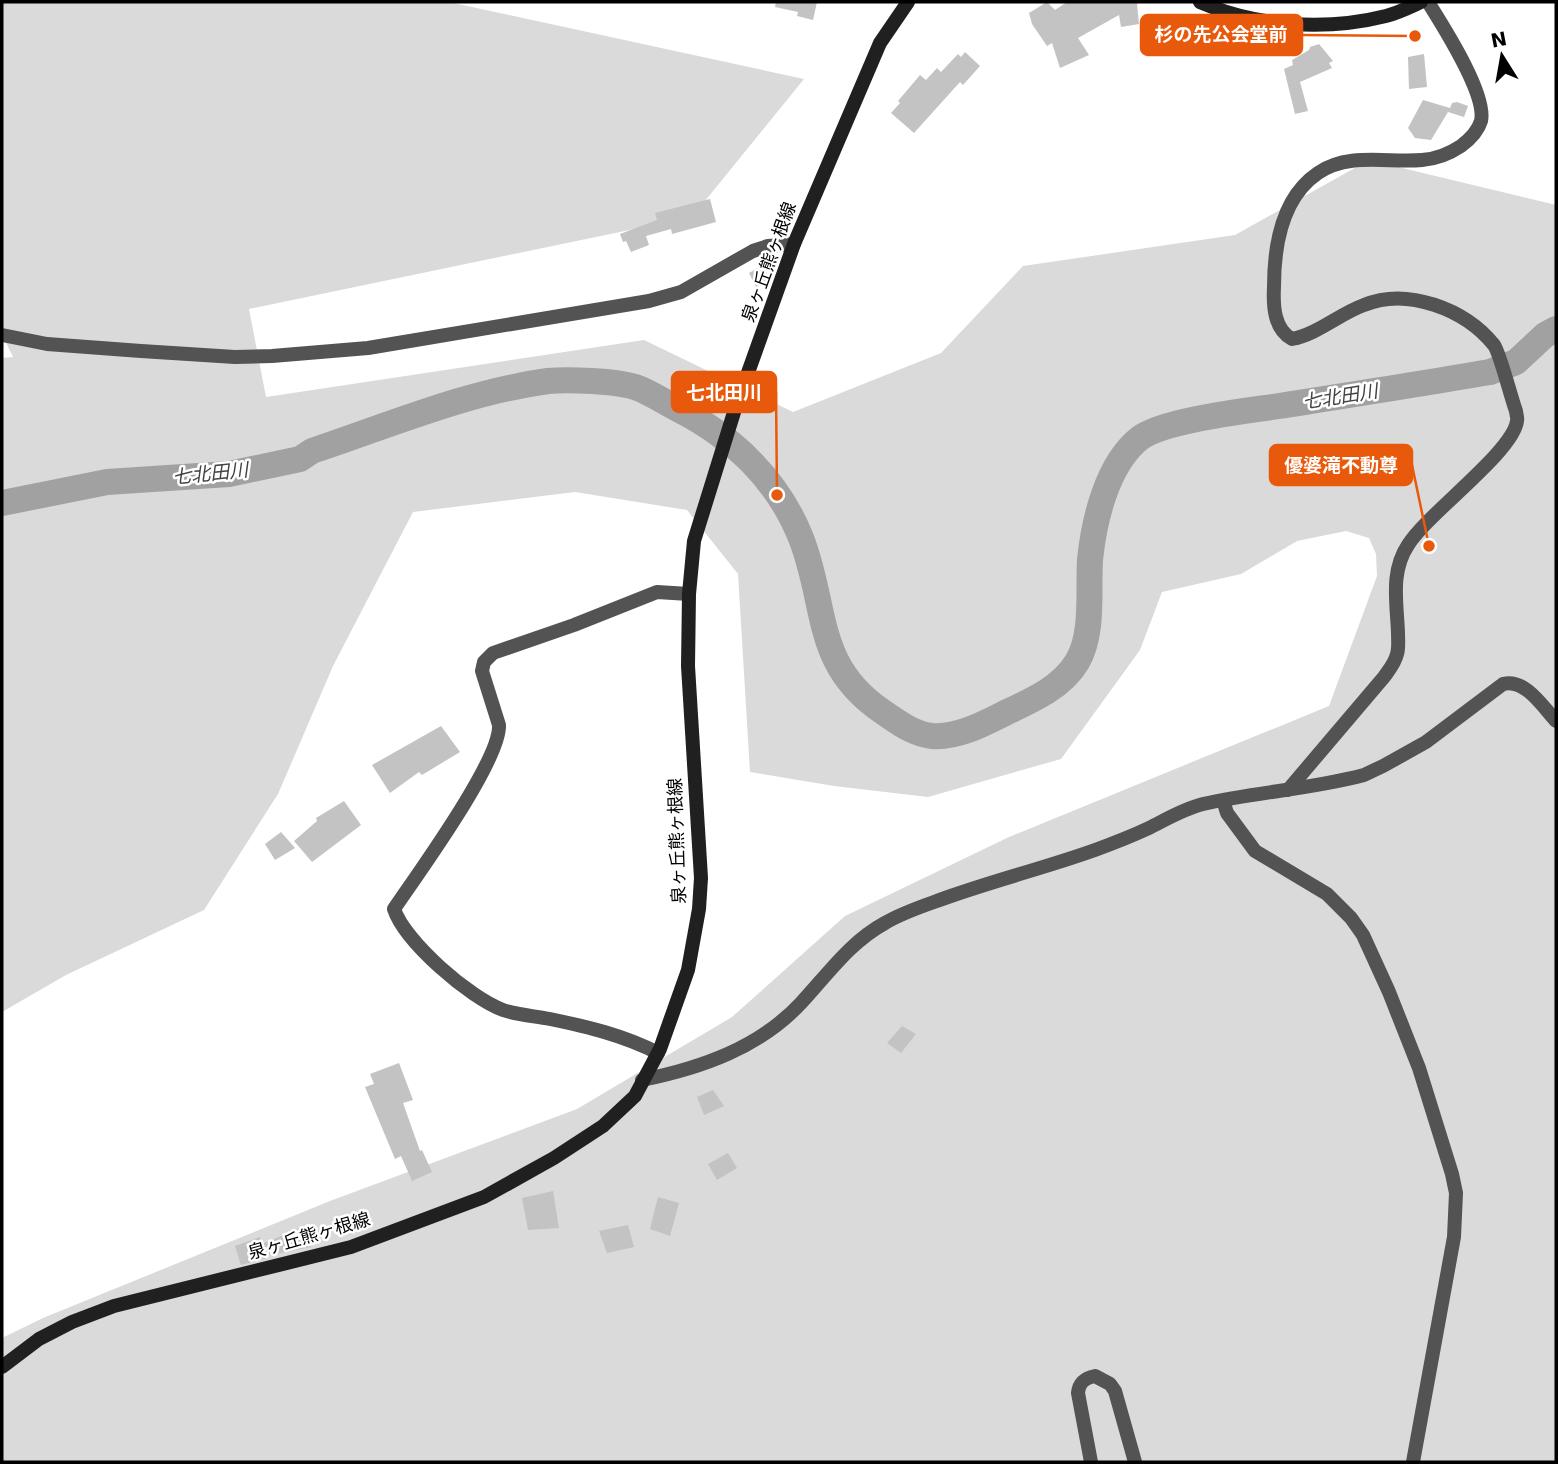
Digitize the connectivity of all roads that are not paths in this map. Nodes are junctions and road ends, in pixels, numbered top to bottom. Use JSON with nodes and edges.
{"nodes":[{"id":1,"x":908,"y":2,"type":"edge"},
{"id":2,"x":1200,"y":2,"type":"edge"},
{"id":3,"x":1421,"y":2,"type":"edge"},
{"id":4,"x":1427,"y":2,"type":"edge"},
{"id":5,"x":794,"y":244,"type":"junction"},
{"id":6,"x":2,"y":335,"type":"edge"},
{"id":7,"x":689,"y":594,"type":"junction"},
{"id":8,"x":1556,"y":721,"type":"edge"},
{"id":9,"x":1288,"y":790,"type":"junction"},
{"id":10,"x":1223,"y":800,"type":"junction"},
{"id":11,"x":658,"y":1053,"type":"junction"},
{"id":12,"x":642,"y":1080,"type":"junction"},
{"id":13,"x":2,"y":1367,"type":"edge"},
{"id":14,"x":1091,"y":1462,"type":"edge"},
{"id":15,"x":1135,"y":1462,"type":"edge"},
{"id":16,"x":1413,"y":1462,"type":"edge"}],
"edges":[{"from":1,"to":5,"type":"main road","name":"泉ヶ丘熊ヶ根線"},
{"from":2,"to":3,"type":"main road"},
{"from":4,"to":9,"type":"street"},
{"from":5,"to":6,"type":"street"},
{"from":5,"to":7,"type":"main road","name":"泉ヶ丘熊ヶ根線"},
{"from":7,"to":11,"type":"main road","name":"泉ヶ丘熊ヶ根線"},
{"from":7,"to":11,"type":"street"},
{"from":8,"to":9,"type":"street"},
{"from":9,"to":10,"type":"street"},
{"from":10,"to":12,"type":"street"},
{"from":10,"to":16,"type":"street"},
{"from":11,"to":12,"type":"main road","name":"泉ヶ丘熊ヶ根線"},
{"from":12,"to":13,"type":"main road","name":"泉ヶ丘熊ヶ根線"},
{"from":14,"to":15,"type":"street"}]}
